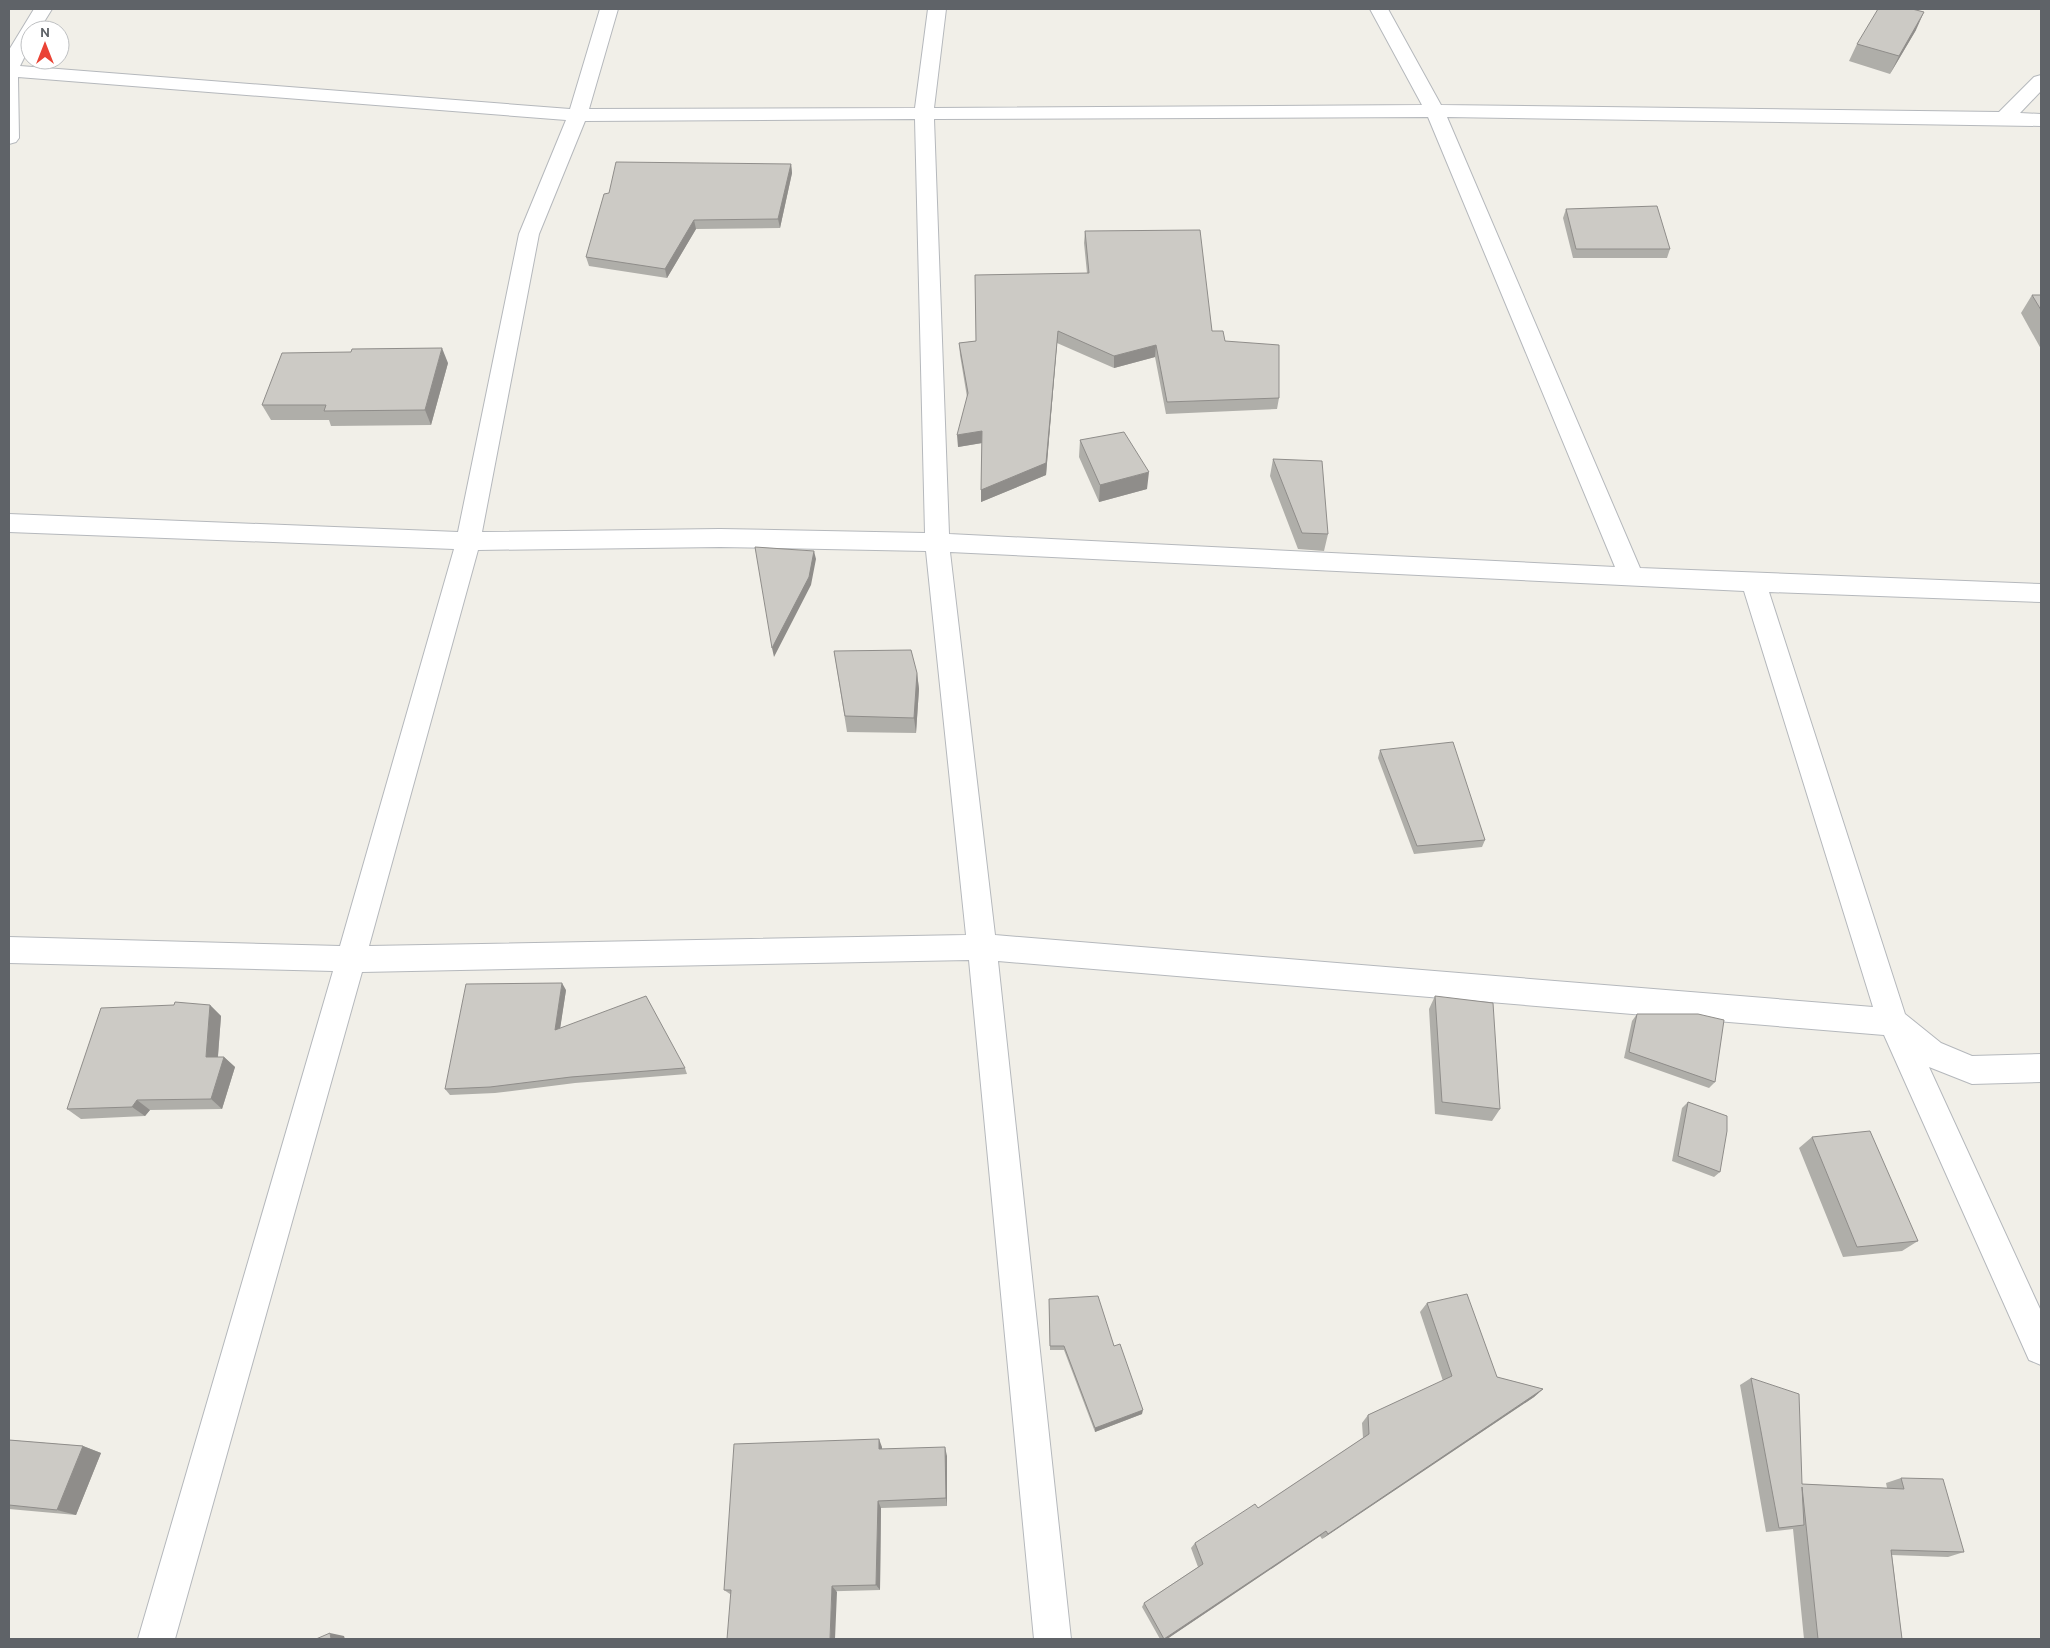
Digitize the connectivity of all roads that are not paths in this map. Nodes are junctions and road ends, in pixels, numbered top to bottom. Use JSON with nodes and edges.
{"nodes":[{"id":1,"x":43,"y":9,"type":"edge"},
{"id":2,"x":609,"y":9,"type":"edge"},
{"id":3,"x":936,"y":9,"type":"edge"},
{"id":4,"x":1379,"y":9,"type":"edge"},
{"id":5,"x":9,"y":71,"type":"edge"},
{"id":6,"x":2041,"y":81,"type":"edge"},
{"id":7,"x":1435,"y":111,"type":"junction"},
{"id":8,"x":924,"y":113,"type":"junction"},
{"id":9,"x":578,"y":114,"type":"junction"},
{"id":10,"x":2004,"y":118,"type":"junction"},
{"id":11,"x":2041,"y":120,"type":"edge"},
{"id":12,"x":9,"y":138,"type":"edge"},
{"id":13,"x":9,"y":523,"type":"edge"},
{"id":14,"x":468,"y":540,"type":"junction"},
{"id":15,"x":937,"y":542,"type":"junction"},
{"id":16,"x":1631,"y":577,"type":"junction"},
{"id":17,"x":1754,"y":582,"type":"junction"},
{"id":18,"x":2041,"y":593,"type":"edge"},
{"id":19,"x":982,"y":947,"type":"junction"},
{"id":20,"x":9,"y":950,"type":"edge"},
{"id":21,"x":352,"y":959,"type":"junction"},
{"id":22,"x":1893,"y":1022,"type":"junction"},
{"id":23,"x":2041,"y":1068,"type":"edge"},
{"id":24,"x":2041,"y":1348,"type":"edge"},
{"id":25,"x":156,"y":1639,"type":"edge"},
{"id":26,"x":1052,"y":1639,"type":"edge"}],
"edges":[{"from":1,"to":5,"type":"street"},
{"from":2,"to":9,"type":"street"},
{"from":3,"to":8,"type":"street"},
{"from":4,"to":7,"type":"street"},
{"from":5,"to":9,"type":"street"},
{"from":5,"to":12,"type":"street"},
{"from":6,"to":10,"type":"street"},
{"from":7,"to":8,"type":"street"},
{"from":7,"to":10,"type":"street"},
{"from":7,"to":16,"type":"street"},
{"from":8,"to":9,"type":"street"},
{"from":8,"to":15,"type":"street"},
{"from":9,"to":14,"type":"street"},
{"from":10,"to":11,"type":"street"},
{"from":13,"to":14,"type":"street"},
{"from":14,"to":15,"type":"street"},
{"from":14,"to":21,"type":"street"},
{"from":15,"to":16,"type":"street"},
{"from":15,"to":19,"type":"street"},
{"from":16,"to":17,"type":"street"},
{"from":17,"to":18,"type":"street"},
{"from":17,"to":22,"type":"street"},
{"from":19,"to":21,"type":"street"},
{"from":19,"to":22,"type":"street"},
{"from":19,"to":26,"type":"street"},
{"from":20,"to":21,"type":"street"},
{"from":21,"to":25,"type":"street"},
{"from":22,"to":23,"type":"street"},
{"from":22,"to":24,"type":"street"}]}
